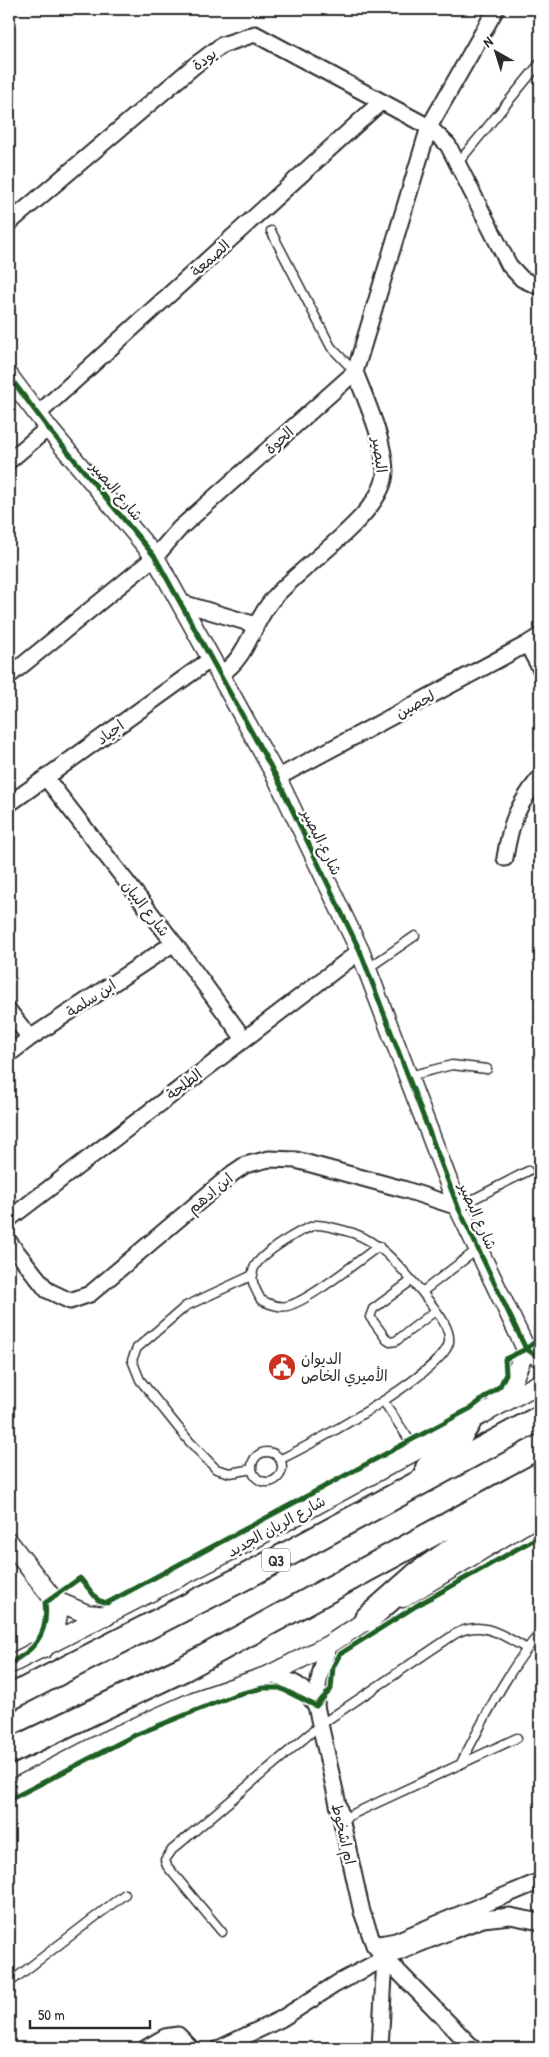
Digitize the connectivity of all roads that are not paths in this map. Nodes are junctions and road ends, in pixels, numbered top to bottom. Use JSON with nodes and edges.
{"nodes":[{"id":1,"x":496,"y":9,"type":"edge"},
{"id":2,"x":540,"y":63,"type":"edge"},
{"id":3,"x":382,"y":102,"type":"junction"},
{"id":4,"x":429,"y":127,"type":"junction"},
{"id":5,"x":458,"y":164,"type":"junction"},
{"id":6,"x":9,"y":223,"type":"edge"},
{"id":7,"x":271,"y":231,"type":"dead end"},
{"id":8,"x":540,"y":287,"type":"edge"},
{"id":9,"x":356,"y":372,"type":"junction"},
{"id":10,"x":9,"y":376,"type":"edge"},
{"id":11,"x":43,"y":421,"type":"junction"},
{"id":12,"x":9,"y":461,"type":"edge"},
{"id":13,"x":155,"y":557,"type":"junction"},
{"id":14,"x":179,"y":602,"type":"junction"},
{"id":15,"x":256,"y":625,"type":"junction"},
{"id":16,"x":534,"y":640,"type":"edge"},
{"id":17,"x":211,"y":659,"type":"junction"},
{"id":18,"x":540,"y":668,"type":"edge"},
{"id":19,"x":221,"y":674,"type":"junction"},
{"id":20,"x":9,"y":676,"type":"edge"},
{"id":21,"x":540,"y":777,"type":"edge"},
{"id":22,"x":46,"y":778,"type":"junction"},
{"id":23,"x":277,"y":778,"type":"junction"},
{"id":24,"x":9,"y":804,"type":"edge"},
{"id":25,"x":505,"y":858,"type":"dead end"},
{"id":26,"x":414,"y":936,"type":"dead end"},
{"id":27,"x":174,"y":944,"type":"junction"},
{"id":28,"x":360,"y":950,"type":"junction"},
{"id":29,"x":367,"y":969,"type":"junction"},
{"id":30,"x":9,"y":1011,"type":"edge"},
{"id":31,"x":30,"y":1038,"type":"junction"},
{"id":32,"x":244,"y":1039,"type":"junction"},
{"id":33,"x":9,"y":1054,"type":"edge"},
{"id":34,"x":487,"y":1069,"type":"dead end"},
{"id":35,"x":409,"y":1076,"type":"junction"},
{"id":36,"x":528,"y":1171,"type":"dead end"},
{"id":37,"x":458,"y":1207,"type":"junction"},
{"id":38,"x":9,"y":1218,"type":"edge"},
{"id":39,"x":9,"y":1242,"type":"edge"},
{"id":40,"x":379,"y":1246,"type":"junction"},
{"id":41,"x":478,"y":1249,"type":"junction"},
{"id":42,"x":253,"y":1275,"type":"junction"},
{"id":43,"x":412,"y":1281,"type":"junction"},
{"id":44,"x":422,"y":1292,"type":"junction"},
{"id":45,"x":435,"y":1311,"type":"junction"},
{"id":46,"x":533,"y":1354,"type":"edge"},
{"id":47,"x":540,"y":1383,"type":"edge"},
{"id":48,"x":384,"y":1402,"type":"junction"},
{"id":49,"x":494,"y":1408,"type":"junction"},
{"id":50,"x":540,"y":1418,"type":"edge"},
{"id":51,"x":468,"y":1423,"type":"junction"},
{"id":52,"x":416,"y":1450,"type":"junction"},
{"id":53,"x":281,"y":1459,"type":"junction"},
{"id":54,"x":252,"y":1469,"type":"junction"},
{"id":55,"x":540,"y":1475,"type":"edge"},
{"id":56,"x":540,"y":1498,"type":"edge"},
{"id":57,"x":540,"y":1515,"type":"edge"},
{"id":58,"x":314,"y":1539,"type":"junction"},
{"id":59,"x":9,"y":1542,"type":"edge"},
{"id":60,"x":54,"y":1600,"type":"junction"},
{"id":61,"x":107,"y":1616,"type":"junction"},
{"id":62,"x":367,"y":1619,"type":"junction"},
{"id":63,"x":540,"y":1633,"type":"edge"},
{"id":64,"x":330,"y":1644,"type":"junction"},
{"id":65,"x":43,"y":1649,"type":"junction"},
{"id":66,"x":527,"y":1649,"type":"junction"},
{"id":67,"x":9,"y":1665,"type":"edge"},
{"id":68,"x":269,"y":1675,"type":"junction"},
{"id":69,"x":9,"y":1698,"type":"edge"},
{"id":70,"x":316,"y":1706,"type":"junction"},
{"id":71,"x":320,"y":1725,"type":"junction"},
{"id":72,"x":517,"y":1738,"type":"dead end"},
{"id":73,"x":9,"y":1752,"type":"edge"},
{"id":74,"x":461,"y":1764,"type":"junction"},
{"id":75,"x":9,"y":1792,"type":"edge"},
{"id":76,"x":340,"y":1820,"type":"junction"},
{"id":77,"x":540,"y":1881,"type":"edge"},
{"id":78,"x":126,"y":1894,"type":"dead end"},
{"id":79,"x":540,"y":1922,"type":"edge"},
{"id":80,"x":222,"y":1932,"type":"dead end"},
{"id":81,"x":374,"y":1945,"type":"junction"},
{"id":82,"x":385,"y":1958,"type":"junction"},
{"id":83,"x":9,"y":1983,"type":"edge"},
{"id":84,"x":146,"y":2048,"type":"edge"},
{"id":85,"x":191,"y":2048,"type":"edge"},
{"id":86,"x":220,"y":2048,"type":"edge"},
{"id":87,"x":380,"y":2048,"type":"edge"},
{"id":88,"x":473,"y":2048,"type":"edge"}],
"edges":[{"from":1,"to":4,"type":"street"},
{"from":2,"to":5,"type":"lane"},
{"from":3,"to":4,"type":"street","name":"يودة"},
{"from":3,"to":6,"type":"street","name":"يودة"},
{"from":3,"to":11,"type":"street","name":"الصمعة"},
{"from":4,"to":5,"type":"street","name":"يودة"},
{"from":4,"to":9,"type":"street"},
{"from":5,"to":8,"type":"street","name":"يودة"},
{"from":7,"to":9,"type":"lane","name":"البصير"},
{"from":9,"to":13,"type":"street","name":"الحوة"},
{"from":9,"to":15,"type":"street","name":"البصير"},
{"from":10,"to":11,"type":"street","name":"شارع البصير"},
{"from":11,"to":12,"type":"street","name":"الصمعة"},
{"from":11,"to":13,"type":"street","name":"شارع البصير"},
{"from":13,"to":14,"type":"street","name":"شارع البصير"},
{"from":13,"to":20,"type":"street","name":"الحوة"},
{"from":14,"to":15,"type":"street"},
{"from":14,"to":17,"type":"street","name":"شارع البصير"},
{"from":15,"to":19,"type":"street","name":"البصير"},
{"from":16,"to":18,"type":"street","name":"لحصين"},
{"from":16,"to":23,"type":"street","name":"لحصين"},
{"from":17,"to":19,"type":"street","name":"شارع البصير"},
{"from":17,"to":22,"type":"street","name":"اجياد"},
{"from":19,"to":23,"type":"street","name":"شارع البصير"},
{"from":21,"to":25,"type":"street"},
{"from":22,"to":24,"type":"street","name":"اجياد"},
{"from":22,"to":27,"type":"street","name":"شارع البيان"},
{"from":23,"to":28,"type":"street","name":"شارع البصير"},
{"from":26,"to":29,"type":"lane"},
{"from":27,"to":31,"type":"street","name":"ابن سلمة"},
{"from":27,"to":32,"type":"street","name":"شارع البيان"},
{"from":28,"to":29,"type":"street","name":"شارع البصير"},
{"from":28,"to":32,"type":"street","name":"الطلحة"},
{"from":29,"to":35,"type":"street","name":"شارع البصير"},
{"from":30,"to":31,"type":"street"},
{"from":31,"to":33,"type":"street","name":"ابن سلمة"},
{"from":32,"to":38,"type":"street","name":"الطلحة"},
{"from":34,"to":35,"type":"lane"},
{"from":35,"to":37,"type":"street","name":"شارع البصير"},
{"from":36,"to":37,"type":"lane"},
{"from":37,"to":39,"type":"street","name":"ابن ادهم"},
{"from":37,"to":41,"type":"street","name":"شارع البصير"},
{"from":40,"to":42,"type":"lane"},
{"from":40,"to":42,"type":"lane"},
{"from":40,"to":43,"type":"lane"},
{"from":41,"to":44,"type":"lane"},
{"from":41,"to":46,"type":"street","name":"شارع البصير"},
{"from":42,"to":54,"type":"lane"},
{"from":43,"to":44,"type":"lane"},
{"from":43,"to":45,"type":"lane"},
{"from":44,"to":45,"type":"lane"},
{"from":45,"to":48,"type":"lane"},
{"from":46,"to":49,"type":"street","name":"شارع البصير"},
{"from":47,"to":49,"type":"street","name":"شارع الريان الجديد"},
{"from":48,"to":52,"type":"lane"},
{"from":48,"to":53,"type":"lane"},
{"from":49,"to":51,"type":"street","name":"شارع الريان الجديد"},
{"from":50,"to":58,"type":"highway","name":"شارع الريان الجديد","number":"Q3"},
{"from":51,"to":52,"type":"street","name":"شارع الريان الجديد"},
{"from":51,"to":58,"type":"highway"},
{"from":52,"to":61,"type":"street","name":"شارع الريان الجديد"},
{"from":53,"to":54,"type":"lane"},
{"from":53,"to":54,"type":"lane"},
{"from":55,"to":73,"type":"highway"},
{"from":56,"to":62,"type":"highway"},
{"from":57,"to":62,"type":"street"},
{"from":58,"to":69,"type":"highway","name":"شارع الريان الجديد","number":"Q3"},
{"from":59,"to":60,"type":"street"},
{"from":60,"to":61,"type":"street"},
{"from":60,"to":65,"type":"street"},
{"from":61,"to":65,"type":"street","name":"شارع الريان الجديد"},
{"from":62,"to":64,"type":"street"},
{"from":63,"to":66,"type":"lane"},
{"from":64,"to":68,"type":"street"},
{"from":64,"to":70,"type":"street","name":"ام اشخوط"},
{"from":65,"to":67,"type":"street","name":"شارع الريان الجديد"},
{"from":66,"to":71,"type":"lane"},
{"from":66,"to":74,"type":"lane"},
{"from":68,"to":70,"type":"street","name":"ام اشخوط"},
{"from":68,"to":75,"type":"street"},
{"from":70,"to":71,"type":"street","name":"ام اشخوط"},
{"from":71,"to":76,"type":"street","name":"ام اشخوط"},
{"from":71,"to":80,"type":"lane"},
{"from":72,"to":74,"type":"lane"},
{"from":74,"to":76,"type":"lane"},
{"from":76,"to":81,"type":"street","name":"ام اشخوط"},
{"from":77,"to":81,"type":"street"},
{"from":78,"to":83,"type":"lane"},
{"from":79,"to":82,"type":"street"},
{"from":81,"to":82,"type":"street","name":"ام اشخوط"},
{"from":82,"to":86,"type":"street"},
{"from":82,"to":87,"type":"street"},
{"from":82,"to":88,"type":"street","name":"ام اشخوط"},
{"from":84,"to":85,"type":"street"}]}
